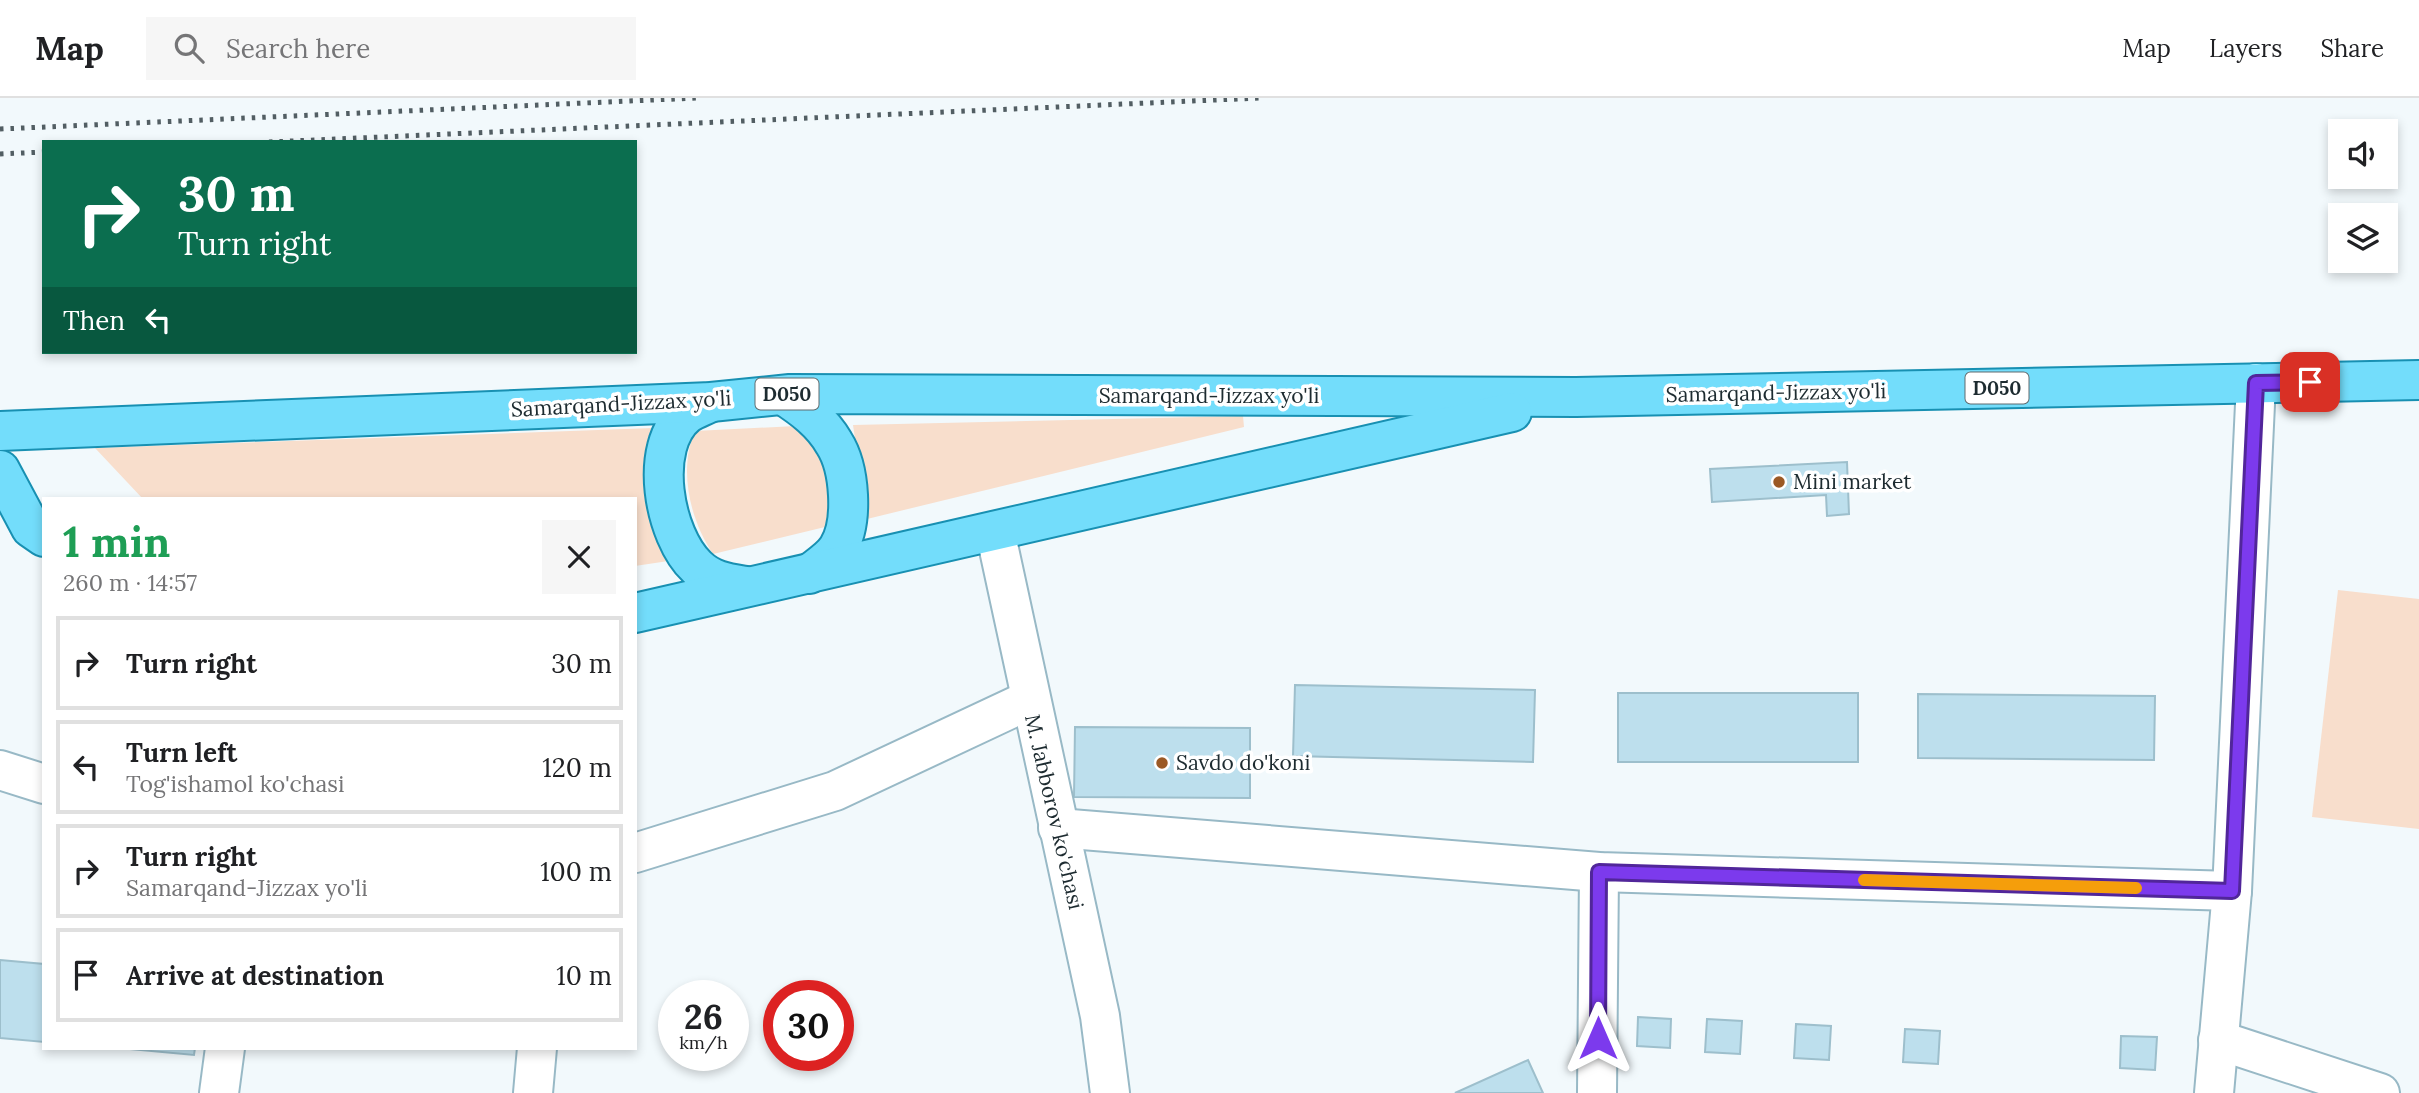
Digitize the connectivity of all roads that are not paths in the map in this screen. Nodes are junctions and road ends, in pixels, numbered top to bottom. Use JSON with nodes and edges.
{"nodes":[{"id":1,"x":2419,"y":380,"type":"edge"},
{"id":2,"x":2256,"y":383,"type":"junction"},
{"id":3,"x":783,"y":395,"type":"junction"},
{"id":4,"x":1576,"y":397,"type":"junction"},
{"id":5,"x":711,"y":401,"type":"junction"},
{"id":6,"x":0,"y":431,"type":"edge"},
{"id":7,"x":0,"y":470,"type":"edge"},
{"id":8,"x":25,"y":531,"type":"edge"},
{"id":9,"x":995,"y":531,"type":"junction"},
{"id":10,"x":809,"y":573,"type":"junction"},
{"id":11,"x":746,"y":586,"type":"junction"},
{"id":12,"x":637,"y":613,"type":"edge"},
{"id":13,"x":1029,"y":700,"type":"junction"},
{"id":14,"x":0,"y":770,"type":"edge"},
{"id":15,"x":42,"y":783,"type":"edge"},
{"id":16,"x":1058,"y":828,"type":"junction"},
{"id":17,"x":637,"y":852,"type":"edge"},
{"id":18,"x":1599,"y":872,"type":"junction"},
{"id":19,"x":2232,"y":891,"type":"junction"},
{"id":20,"x":2218,"y":1040,"type":"junction"},
{"id":21,"x":225,"y":1050,"type":"edge"},
{"id":22,"x":537,"y":1050,"type":"edge"},
{"id":23,"x":219,"y":1093,"type":"edge"},
{"id":24,"x":533,"y":1093,"type":"edge"},
{"id":25,"x":1110,"y":1093,"type":"edge"},
{"id":26,"x":1597,"y":1093,"type":"edge"},
{"id":27,"x":2214,"y":1093,"type":"edge"},
{"id":28,"x":2380,"y":1093,"type":"edge"}],
"edges":[{"from":1,"to":2,"type":"main road","name":"Samarqand-Jizzax yo'li","number":"D050"},
{"from":2,"to":4,"type":"main road","name":"Samarqand-Jizzax yo'li","number":"D050"},
{"from":2,"to":19,"type":"street"},
{"from":3,"to":4,"type":"main road","name":"Samarqand-Jizzax yo'li","number":"D050"},
{"from":3,"to":5,"type":"main road","name":"Samarqand-Jizzax yo'li","number":"D050"},
{"from":3,"to":10,"type":"main road"},
{"from":4,"to":9,"type":"main road","number":"D050"},
{"from":5,"to":6,"type":"main road","name":"Samarqand-Jizzax yo'li","number":"D050"},
{"from":5,"to":11,"type":"main road"},
{"from":7,"to":8,"type":"main road"},
{"from":9,"to":10,"type":"main road","number":"D050"},
{"from":9,"to":13,"type":"street","name":"M. Jabborov ko'chasi"},
{"from":10,"to":11,"type":"main road","number":"D050"},
{"from":11,"to":12,"type":"main road","number":"D050"},
{"from":13,"to":16,"type":"street","name":"M. Jabborov ko'chasi"},
{"from":13,"to":17,"type":"street"},
{"from":14,"to":15,"type":"street"},
{"from":16,"to":18,"type":"street"},
{"from":16,"to":25,"type":"street","name":"M. Jabborov ko'chasi"},
{"from":18,"to":19,"type":"street"},
{"from":18,"to":26,"type":"street"},
{"from":19,"to":20,"type":"street"},
{"from":20,"to":27,"type":"street"},
{"from":20,"to":28,"type":"street"},
{"from":21,"to":23,"type":"street"},
{"from":22,"to":24,"type":"street"}]}
